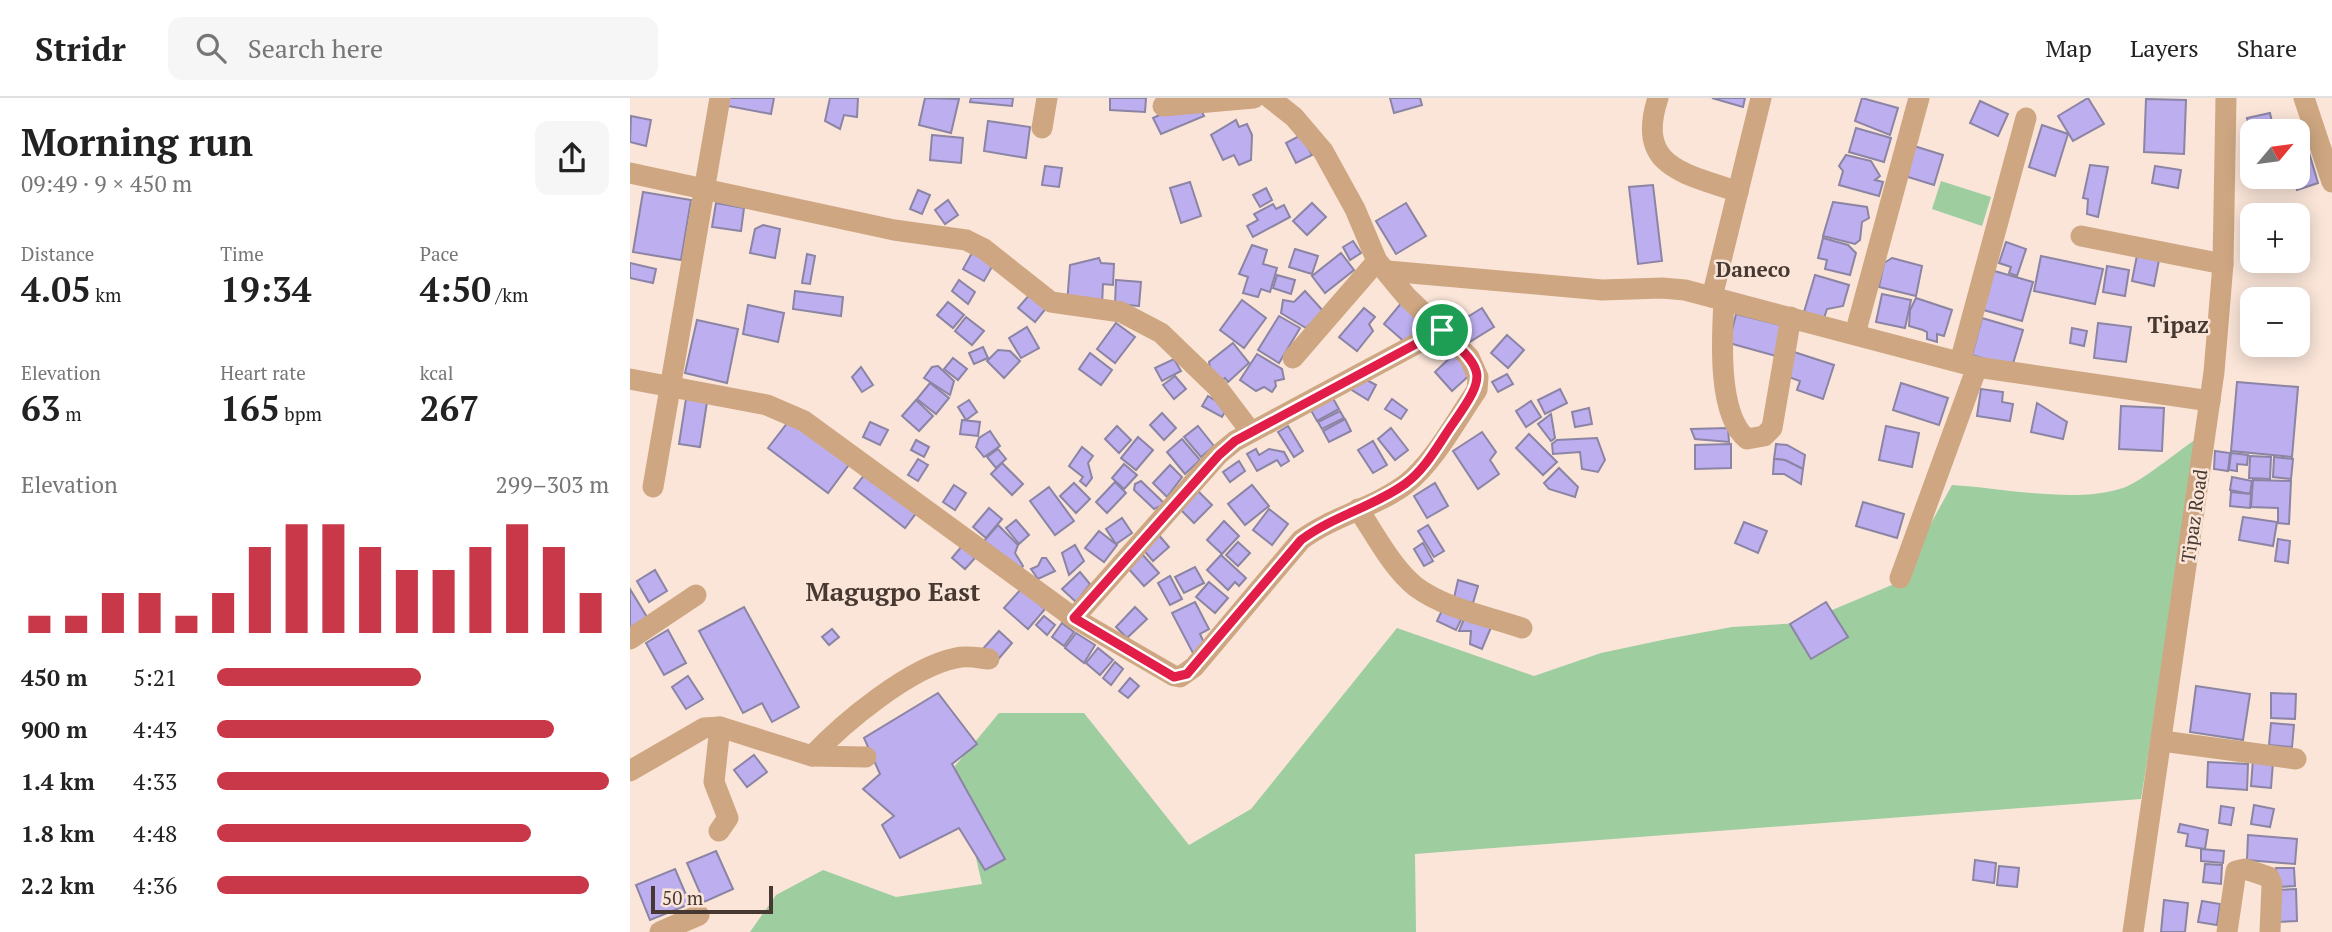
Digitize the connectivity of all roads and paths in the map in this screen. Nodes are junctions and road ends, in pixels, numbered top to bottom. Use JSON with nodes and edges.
{"nodes":[{"id":1,"x":720,"y":98,"type":"edge"},
{"id":2,"x":1047,"y":98,"type":"edge"},
{"id":3,"x":1254,"y":98,"type":"edge"},
{"id":4,"x":1270,"y":98,"type":"edge"},
{"id":5,"x":1658,"y":98,"type":"edge"},
{"id":6,"x":1761,"y":98,"type":"edge"},
{"id":7,"x":1919,"y":98,"type":"edge"},
{"id":8,"x":2226,"y":98,"type":"edge"},
{"id":9,"x":2304,"y":98,"type":"edge"},
{"id":10,"x":1163,"y":106,"type":"dead end"},
{"id":11,"x":2026,"y":118,"type":"dead end"},
{"id":12,"x":1042,"y":128,"type":"dead end"},
{"id":13,"x":2327,"y":154,"type":"edge"},
{"id":14,"x":630,"y":173,"type":"edge"},
{"id":15,"x":2332,"y":183,"type":"edge"},
{"id":16,"x":705,"y":187,"type":"junction"},
{"id":17,"x":1738,"y":192,"type":"junction"},
{"id":18,"x":2081,"y":236,"type":"dead end"},
{"id":19,"x":2223,"y":264,"type":"junction"},
{"id":20,"x":1382,"y":266,"type":"junction"},
{"id":21,"x":1718,"y":299,"type":"junction"},
{"id":22,"x":1791,"y":317,"type":"junction"},
{"id":23,"x":1442,"y":330,"type":"junction"},
{"id":24,"x":1856,"y":334,"type":"junction"},
{"id":25,"x":1293,"y":358,"type":"dead end"},
{"id":26,"x":1969,"y":364,"type":"junction"},
{"id":27,"x":630,"y":379,"type":"edge"},
{"id":28,"x":670,"y":386,"type":"junction"},
{"id":29,"x":2210,"y":401,"type":"junction"},
{"id":30,"x":1251,"y":432,"type":"junction"},
{"id":31,"x":653,"y":487,"type":"dead end"},
{"id":32,"x":1358,"y":509,"type":"junction"},
{"id":33,"x":1900,"y":578,"type":"dead end"},
{"id":34,"x":695,"y":596,"type":"dead end"},
{"id":35,"x":1074,"y":618,"type":"junction"},
{"id":36,"x":1522,"y":628,"type":"dead end"},
{"id":37,"x":630,"y":639,"type":"edge"},
{"id":38,"x":989,"y":659,"type":"dead end"},
{"id":39,"x":720,"y":727,"type":"junction"},
{"id":40,"x":2162,"y":741,"type":"junction"},
{"id":41,"x":812,"y":756,"type":"junction"},
{"id":42,"x":866,"y":757,"type":"dead end"},
{"id":43,"x":2296,"y":759,"type":"dead end"},
{"id":44,"x":630,"y":771,"type":"edge"},
{"id":45,"x":719,"y":831,"type":"dead end"},
{"id":46,"x":699,"y":915,"type":"dead end"},
{"id":47,"x":660,"y":932,"type":"edge"},
{"id":48,"x":2133,"y":932,"type":"edge"},
{"id":49,"x":2227,"y":932,"type":"edge"},
{"id":50,"x":2270,"y":932,"type":"edge"}],
"edges":[{"from":1,"to":16,"type":"street"},
{"from":2,"to":12,"type":"street"},
{"from":3,"to":10,"type":"street"},
{"from":4,"to":20,"type":"street"},
{"from":5,"to":17,"type":"street"},
{"from":6,"to":17,"type":"street"},
{"from":7,"to":24,"type":"street"},
{"from":8,"to":19,"type":"street","name":"Tipaz Road"},
{"from":9,"to":13,"type":"street"},
{"from":11,"to":26,"type":"street"},
{"from":13,"to":15,"type":"street"},
{"from":14,"to":16,"type":"street"},
{"from":16,"to":28,"type":"street"},
{"from":16,"to":30,"type":"street"},
{"from":17,"to":21,"type":"street"},
{"from":18,"to":19,"type":"street"},
{"from":19,"to":29,"type":"street","name":"Tipaz Road"},
{"from":20,"to":21,"type":"street"},
{"from":20,"to":23,"type":"street"},
{"from":20,"to":25,"type":"street"},
{"from":21,"to":22,"type":"street"},
{"from":21,"to":22,"type":"street"},
{"from":22,"to":24,"type":"street"},
{"from":23,"to":30,"type":"street"},
{"from":23,"to":32,"type":"street"},
{"from":24,"to":26,"type":"street"},
{"from":26,"to":29,"type":"street"},
{"from":26,"to":33,"type":"street"},
{"from":27,"to":28,"type":"street"},
{"from":28,"to":31,"type":"street"},
{"from":28,"to":35,"type":"street"},
{"from":29,"to":40,"type":"street","name":"Tipaz Road"},
{"from":30,"to":35,"type":"street"},
{"from":32,"to":35,"type":"street"},
{"from":32,"to":36,"type":"street"},
{"from":34,"to":37,"type":"street"},
{"from":38,"to":41,"type":"street"},
{"from":39,"to":41,"type":"street"},
{"from":39,"to":44,"type":"street"},
{"from":39,"to":45,"type":"street"},
{"from":40,"to":43,"type":"street"},
{"from":40,"to":48,"type":"street","name":"Tipaz Road"},
{"from":41,"to":42,"type":"street"},
{"from":46,"to":47,"type":"street"},
{"from":49,"to":50,"type":"street"}]}
